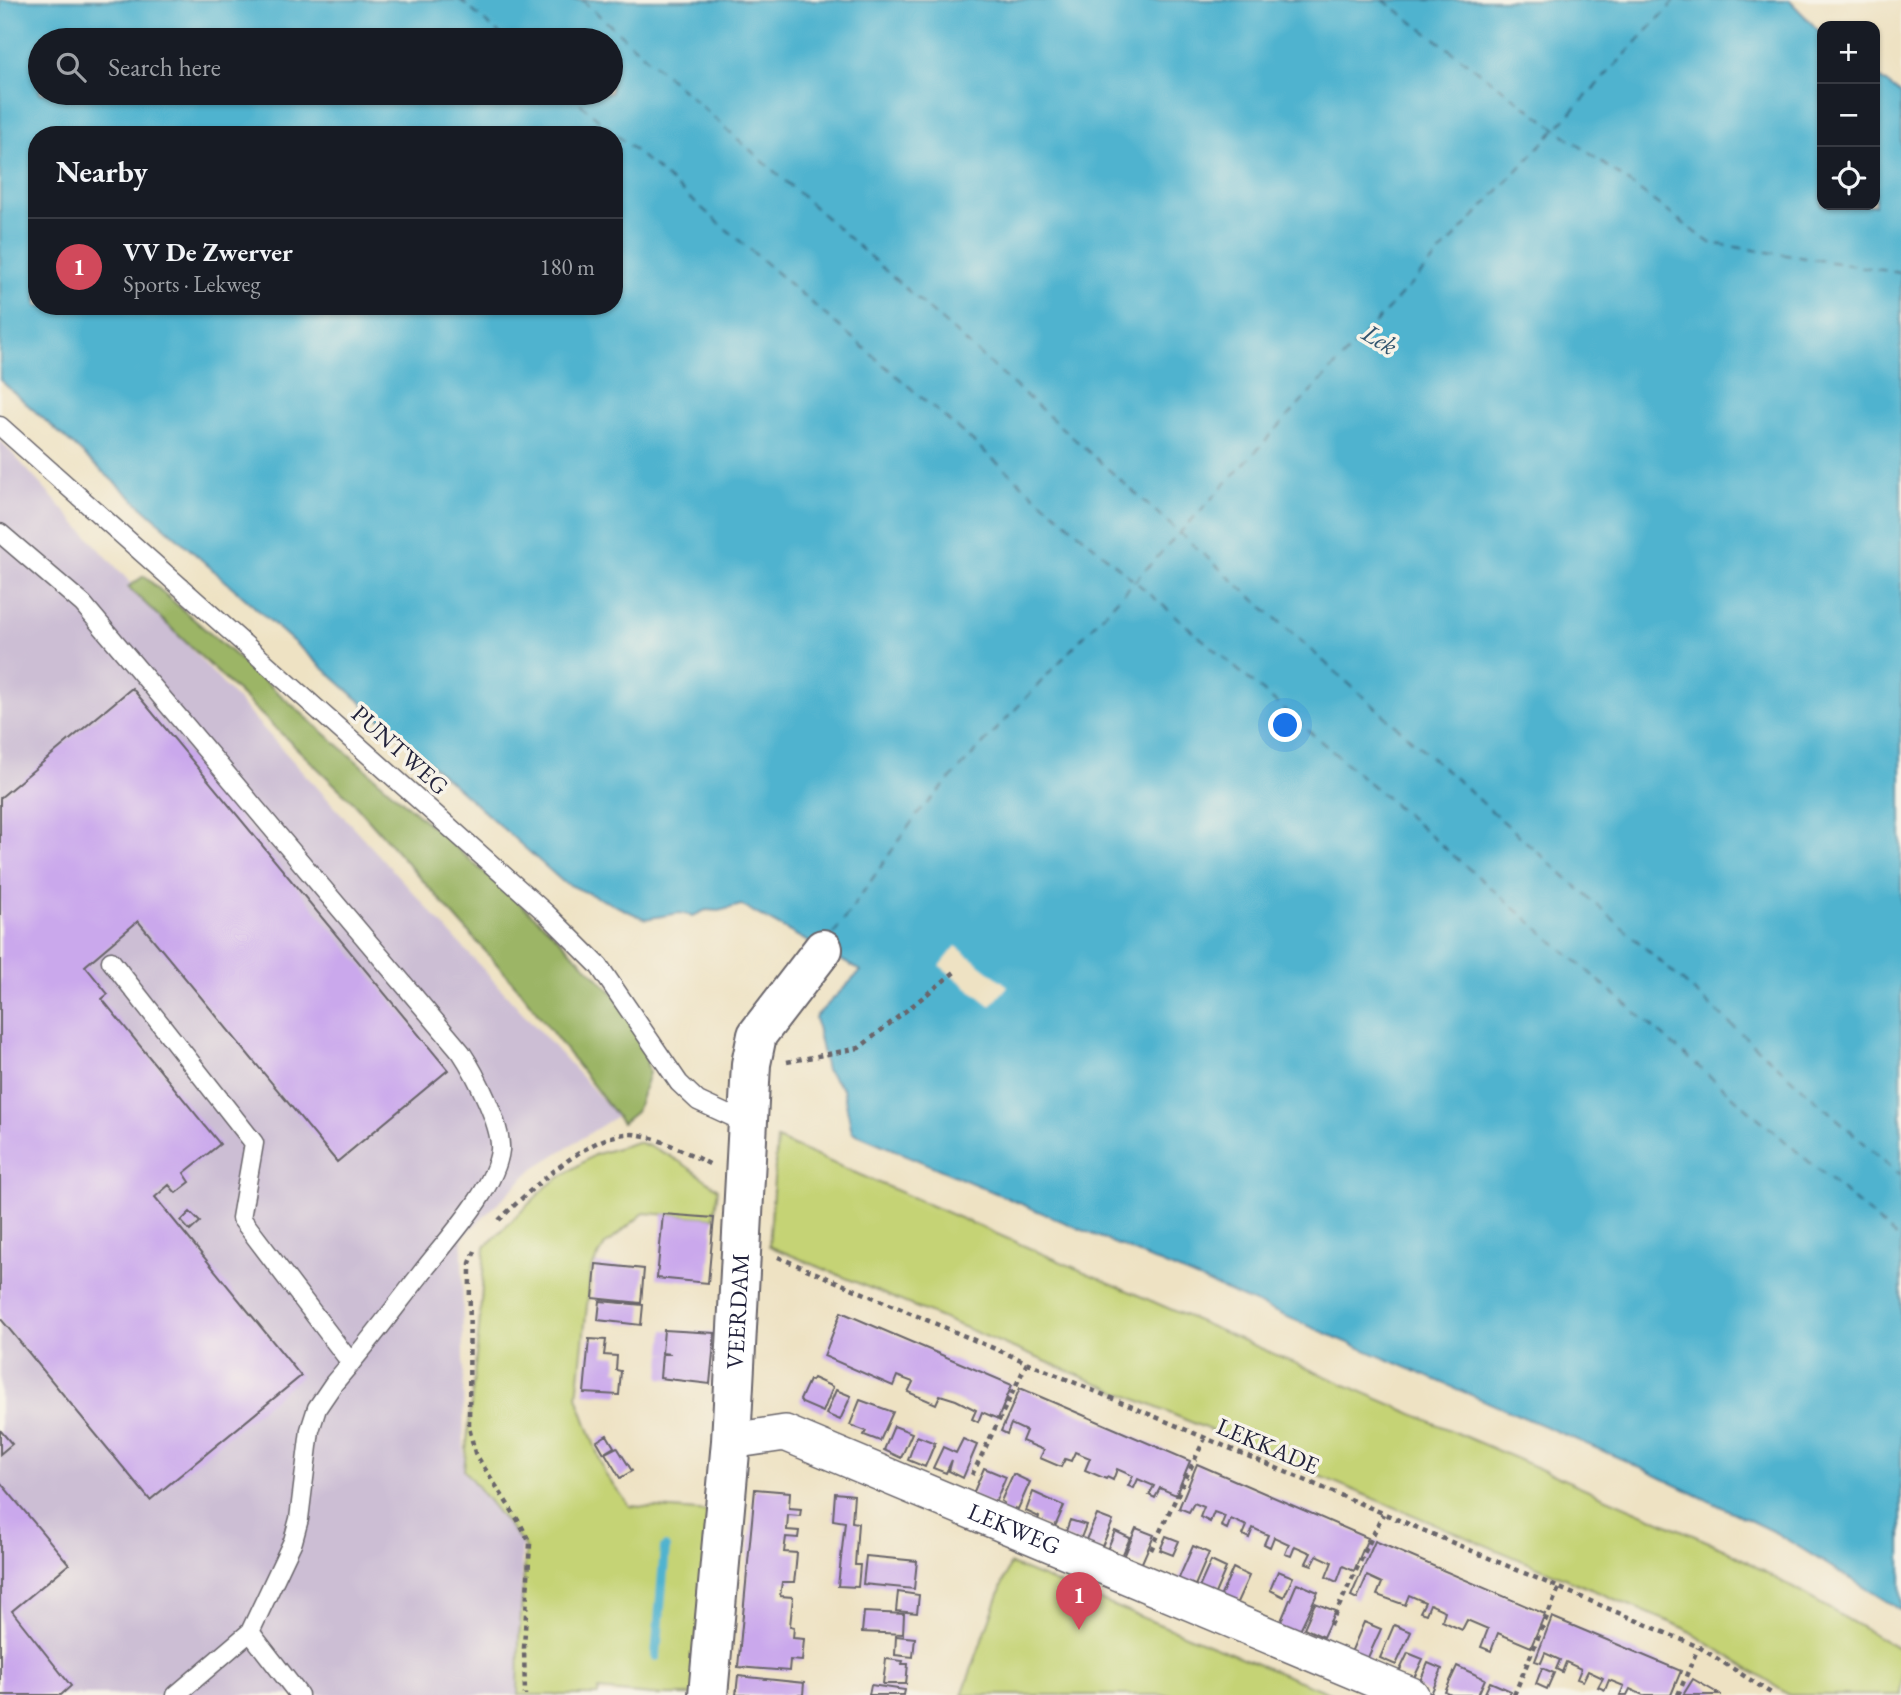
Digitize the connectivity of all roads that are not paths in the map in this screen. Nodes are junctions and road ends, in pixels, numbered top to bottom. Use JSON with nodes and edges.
{"nodes":[{"id":1,"x":0,"y":426,"type":"edge"},
{"id":2,"x":0,"y":533,"type":"edge"},
{"id":3,"x":823,"y":949,"type":"dead end"},
{"id":4,"x":111,"y":961,"type":"dead end"},
{"id":5,"x":748,"y":1124,"type":"junction"},
{"id":6,"x":352,"y":1363,"type":"junction"},
{"id":7,"x":731,"y":1441,"type":"junction"},
{"id":8,"x":250,"y":1632,"type":"junction"},
{"id":9,"x":176,"y":1695,"type":"edge"},
{"id":10,"x":299,"y":1695,"type":"edge"},
{"id":11,"x":708,"y":1695,"type":"edge"},
{"id":12,"x":1411,"y":1695,"type":"edge"}],
"edges":[{"from":1,"to":5,"type":"lane","name":"PUNTWEG"},
{"from":2,"to":6,"type":"lane"},
{"from":3,"to":5,"type":"street","name":"VEERDAM"},
{"from":4,"to":6,"type":"lane"},
{"from":5,"to":7,"type":"street","name":"VEERDAM"},
{"from":6,"to":8,"type":"lane"},
{"from":7,"to":11,"type":"street","name":"VEERDAM"},
{"from":7,"to":12,"type":"street","name":"LEKWEG"},
{"from":8,"to":9,"type":"lane"},
{"from":8,"to":10,"type":"lane"}]}
